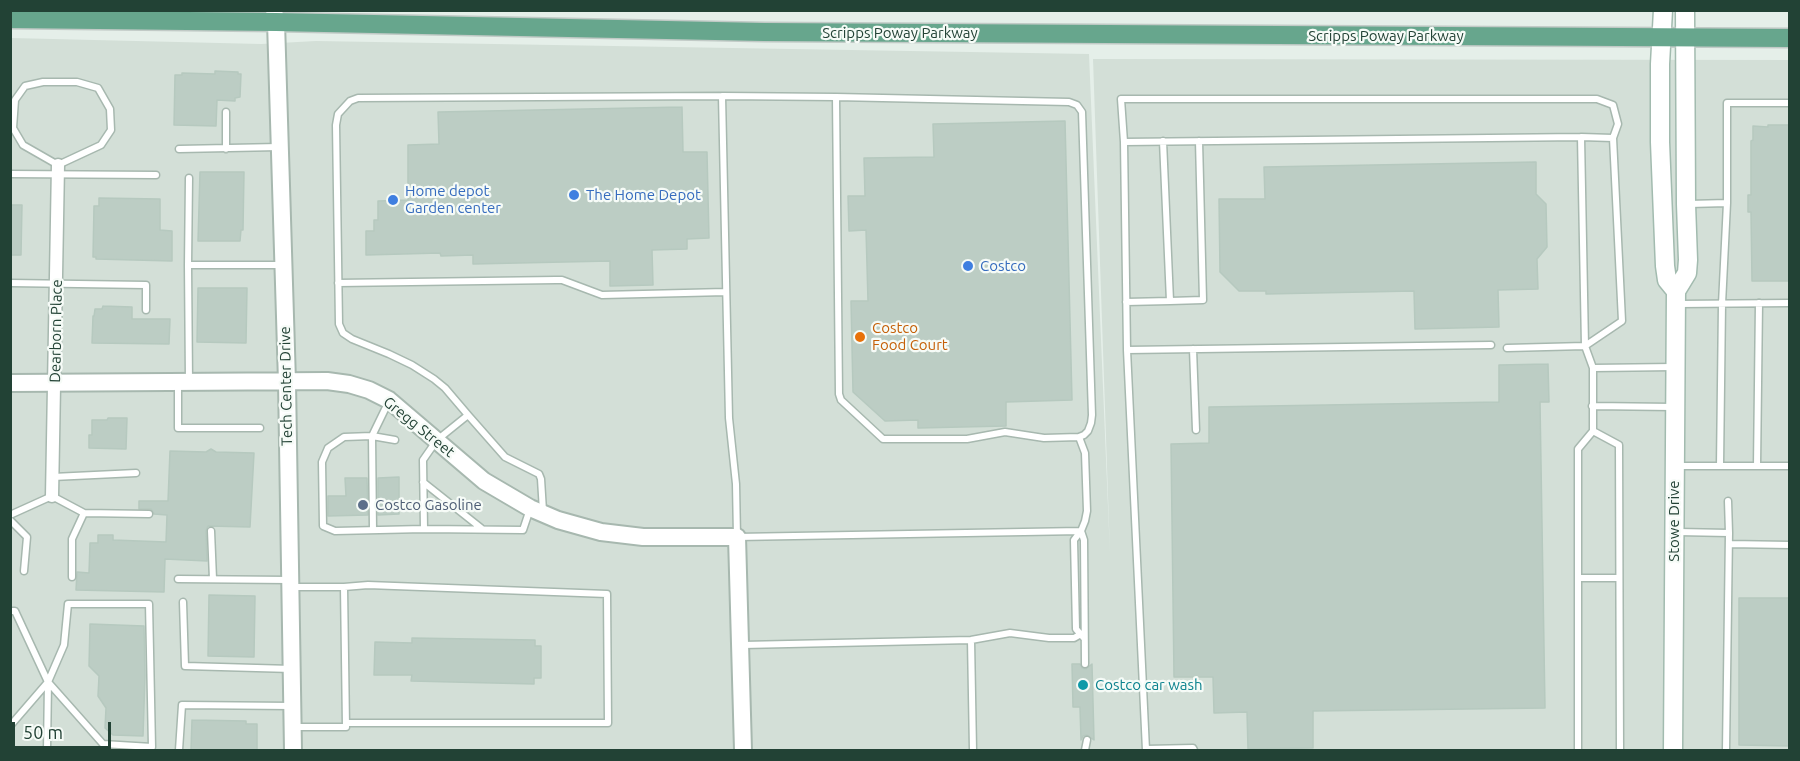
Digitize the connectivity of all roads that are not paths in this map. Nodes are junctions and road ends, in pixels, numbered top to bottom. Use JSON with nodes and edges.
{"nodes":[{"id":1,"x":1663,"y":10,"type":"edge"},
{"id":2,"x":1685,"y":10,"type":"edge"},
{"id":3,"x":275,"y":16,"type":"edge"},
{"id":4,"x":10,"y":19,"type":"edge"},
{"id":5,"x":1662,"y":37,"type":"junction"},
{"id":6,"x":1685,"y":37,"type":"junction"},
{"id":7,"x":1790,"y":38,"type":"edge"},
{"id":8,"x":722,"y":96,"type":"junction"},
{"id":9,"x":836,"y":97,"type":"junction"},
{"id":10,"x":1790,"y":103,"type":"edge"},
{"id":11,"x":226,"y":112,"type":"dead end"},
{"id":12,"x":1581,"y":137,"type":"junction"},
{"id":13,"x":1613,"y":138,"type":"junction"},
{"id":14,"x":1162,"y":141,"type":"junction"},
{"id":15,"x":1199,"y":141,"type":"junction"},
{"id":16,"x":1124,"y":142,"type":"junction"},
{"id":17,"x":280,"y":147,"type":"junction"},
{"id":18,"x":226,"y":148,"type":"junction"},
{"id":19,"x":179,"y":149,"type":"dead end"},
{"id":20,"x":58,"y":170,"type":"junction"},
{"id":21,"x":10,"y":174,"type":"edge"},
{"id":22,"x":156,"y":175,"type":"dead end"},
{"id":23,"x":189,"y":178,"type":"dead end"},
{"id":24,"x":1727,"y":203,"type":"junction"},
{"id":25,"x":1686,"y":204,"type":"junction"},
{"id":26,"x":188,"y":265,"type":"junction"},
{"id":27,"x":283,"y":265,"type":"junction"},
{"id":28,"x":338,"y":283,"type":"junction"},
{"id":29,"x":10,"y":284,"type":"edge"},
{"id":30,"x":57,"y":284,"type":"junction"},
{"id":31,"x":726,"y":292,"type":"junction"},
{"id":32,"x":1676,"y":298,"type":"junction"},
{"id":33,"x":1170,"y":301,"type":"junction"},
{"id":34,"x":1126,"y":302,"type":"junction"},
{"id":35,"x":1759,"y":303,"type":"junction"},
{"id":36,"x":1790,"y":303,"type":"edge"},
{"id":37,"x":1722,"y":304,"type":"junction"},
{"id":38,"x":146,"y":310,"type":"dead end"},
{"id":39,"x":1491,"y":345,"type":"dead end"},
{"id":40,"x":1585,"y":346,"type":"junction"},
{"id":41,"x":1507,"y":348,"type":"dead end"},
{"id":42,"x":1193,"y":349,"type":"junction"},
{"id":43,"x":1127,"y":350,"type":"junction"},
{"id":44,"x":1675,"y":367,"type":"junction"},
{"id":45,"x":1593,"y":368,"type":"junction"},
{"id":46,"x":287,"y":381,"type":"junction"},
{"id":47,"x":183,"y":382,"type":"junction"},
{"id":48,"x":10,"y":383,"type":"edge"},
{"id":49,"x":55,"y":384,"type":"junction"},
{"id":50,"x":389,"y":400,"type":"junction"},
{"id":51,"x":1592,"y":406,"type":"junction"},
{"id":52,"x":1675,"y":407,"type":"junction"},
{"id":53,"x":468,"y":415,"type":"junction"},
{"id":54,"x":260,"y":428,"type":"dead end"},
{"id":55,"x":1196,"y":430,"type":"dead end"},
{"id":56,"x":1593,"y":431,"type":"junction"},
{"id":57,"x":372,"y":436,"type":"junction"},
{"id":58,"x":1079,"y":437,"type":"junction"},
{"id":59,"x":395,"y":440,"type":"dead end"},
{"id":60,"x":436,"y":440,"type":"junction"},
{"id":61,"x":1675,"y":466,"type":"junction"},
{"id":62,"x":1720,"y":466,"type":"junction"},
{"id":63,"x":1757,"y":466,"type":"junction"},
{"id":64,"x":1790,"y":466,"type":"edge"},
{"id":65,"x":136,"y":473,"type":"dead end"},
{"id":66,"x":53,"y":477,"type":"junction"},
{"id":67,"x":423,"y":482,"type":"junction"},
{"id":68,"x":52,"y":496,"type":"junction"},
{"id":69,"x":1728,"y":501,"type":"dead end"},
{"id":70,"x":536,"y":511,"type":"junction"},
{"id":71,"x":84,"y":513,"type":"junction"},
{"id":72,"x":149,"y":514,"type":"dead end"},
{"id":73,"x":10,"y":518,"type":"edge"},
{"id":74,"x":482,"y":528,"type":"junction"},
{"id":75,"x":424,"y":529,"type":"junction"},
{"id":76,"x":373,"y":530,"type":"junction"},
{"id":77,"x":211,"y":531,"type":"dead end"},
{"id":78,"x":1081,"y":531,"type":"junction"},
{"id":79,"x":1674,"y":532,"type":"junction"},
{"id":80,"x":1729,"y":533,"type":"junction"},
{"id":81,"x":737,"y":537,"type":"junction"},
{"id":82,"x":1729,"y":544,"type":"junction"},
{"id":83,"x":1790,"y":545,"type":"edge"},
{"id":84,"x":24,"y":571,"type":"dead end"},
{"id":85,"x":72,"y":577,"type":"dead end"},
{"id":86,"x":1578,"y":578,"type":"junction"},
{"id":87,"x":1619,"y":578,"type":"junction"},
{"id":88,"x":178,"y":579,"type":"dead end"},
{"id":89,"x":213,"y":579,"type":"junction"},
{"id":90,"x":290,"y":583,"type":"junction"},
{"id":91,"x":344,"y":587,"type":"junction"},
{"id":92,"x":183,"y":602,"type":"dead end"},
{"id":93,"x":10,"y":611,"type":"edge"},
{"id":94,"x":1083,"y":636,"type":"junction"},
{"id":95,"x":971,"y":640,"type":"junction"},
{"id":96,"x":739,"y":645,"type":"junction"},
{"id":97,"x":1085,"y":664,"type":"dead end"},
{"id":98,"x":292,"y":669,"type":"junction"},
{"id":99,"x":48,"y":682,"type":"junction"},
{"id":100,"x":292,"y":706,"type":"junction"},
{"id":101,"x":346,"y":723,"type":"junction"},
{"id":102,"x":10,"y":726,"type":"edge"},
{"id":103,"x":293,"y":727,"type":"junction"},
{"id":104,"x":1087,"y":740,"type":"dead end"},
{"id":105,"x":47,"y":750,"type":"edge"},
{"id":106,"x":179,"y":750,"type":"edge"},
{"id":107,"x":293,"y":750,"type":"edge"},
{"id":108,"x":743,"y":750,"type":"edge"},
{"id":109,"x":973,"y":750,"type":"edge"},
{"id":110,"x":1085,"y":750,"type":"edge"},
{"id":111,"x":1146,"y":750,"type":"edge"},
{"id":112,"x":1194,"y":750,"type":"edge"},
{"id":113,"x":1578,"y":750,"type":"edge"},
{"id":114,"x":1620,"y":750,"type":"edge"},
{"id":115,"x":1673,"y":750,"type":"edge"},
{"id":116,"x":1726,"y":750,"type":"edge"}],
"edges":[{"from":1,"to":5,"type":"main road","name":"Stowe Drive"},
{"from":2,"to":6,"type":"main road","name":"Stowe Drive"},
{"from":3,"to":4,"type":"main road","name":"Scripps Poway Parkway"},
{"from":3,"to":5,"type":"main road","name":"Scripps Poway Parkway"},
{"from":3,"to":17,"type":"street","name":"Tech Center Drive"},
{"from":5,"to":6,"type":"main road","name":"Scripps Poway Parkway"},
{"from":5,"to":32,"type":"main road","name":"Stowe Drive"},
{"from":6,"to":7,"type":"main road","name":"Scripps Poway Parkway"},
{"from":6,"to":25,"type":"main road","name":"Stowe Drive"},
{"from":8,"to":9,"type":"lane"},
{"from":8,"to":28,"type":"lane"},
{"from":8,"to":31,"type":"lane"},
{"from":9,"to":58,"type":"lane"},
{"from":9,"to":58,"type":"lane"},
{"from":10,"to":24,"type":"lane"},
{"from":11,"to":18,"type":"lane"},
{"from":12,"to":13,"type":"lane"},
{"from":12,"to":15,"type":"lane"},
{"from":12,"to":40,"type":"lane"},
{"from":13,"to":16,"type":"lane"},
{"from":13,"to":40,"type":"lane"},
{"from":14,"to":15,"type":"lane"},
{"from":14,"to":16,"type":"lane"},
{"from":14,"to":33,"type":"lane"},
{"from":15,"to":33,"type":"lane"},
{"from":16,"to":34,"type":"lane"},
{"from":17,"to":18,"type":"lane"},
{"from":17,"to":27,"type":"street","name":"Tech Center Drive"},
{"from":18,"to":19,"type":"lane"},
{"from":20,"to":20,"type":"lane"},
{"from":20,"to":21,"type":"lane"},
{"from":20,"to":22,"type":"lane"},
{"from":20,"to":30,"type":"street","name":"Dearborn Place"},
{"from":23,"to":26,"type":"lane"},
{"from":24,"to":25,"type":"lane"},
{"from":24,"to":37,"type":"lane"},
{"from":25,"to":32,"type":"main road","name":"Stowe Drive"},
{"from":26,"to":27,"type":"lane"},
{"from":26,"to":47,"type":"lane"},
{"from":27,"to":46,"type":"street","name":"Tech Center Drive"},
{"from":28,"to":31,"type":"lane"},
{"from":28,"to":53,"type":"lane"},
{"from":29,"to":30,"type":"lane"},
{"from":30,"to":38,"type":"lane"},
{"from":30,"to":49,"type":"street","name":"Dearborn Place"},
{"from":31,"to":81,"type":"lane"},
{"from":32,"to":37,"type":"lane"},
{"from":32,"to":44,"type":"main road","name":"Stowe Drive"},
{"from":33,"to":34,"type":"lane"},
{"from":34,"to":43,"type":"lane"},
{"from":35,"to":36,"type":"lane"},
{"from":35,"to":37,"type":"lane"},
{"from":35,"to":63,"type":"lane"},
{"from":37,"to":62,"type":"lane"},
{"from":39,"to":42,"type":"lane"},
{"from":40,"to":41,"type":"lane"},
{"from":40,"to":45,"type":"lane"},
{"from":42,"to":43,"type":"lane"},
{"from":42,"to":55,"type":"lane"},
{"from":43,"to":111,"type":"lane"},
{"from":44,"to":45,"type":"lane"},
{"from":44,"to":52,"type":"main road","name":"Stowe Drive"},
{"from":45,"to":51,"type":"lane"},
{"from":46,"to":47,"type":"street","name":"Gregg Street"},
{"from":46,"to":50,"type":"street","name":"Gregg Street"},
{"from":46,"to":90,"type":"street","name":"Tech Center Drive"},
{"from":47,"to":49,"type":"street","name":"Gregg Street"},
{"from":47,"to":54,"type":"lane"},
{"from":48,"to":49,"type":"street","name":"Gregg Street"},
{"from":49,"to":66,"type":"street","name":"Dearborn Place"},
{"from":50,"to":57,"type":"lane"},
{"from":50,"to":60,"type":"street","name":"Gregg Street"},
{"from":51,"to":52,"type":"lane"},
{"from":51,"to":56,"type":"lane"},
{"from":52,"to":61,"type":"main road","name":"Stowe Drive"},
{"from":53,"to":60,"type":"lane"},
{"from":53,"to":70,"type":"lane"},
{"from":56,"to":86,"type":"lane"},
{"from":56,"to":87,"type":"lane"},
{"from":57,"to":59,"type":"lane"},
{"from":57,"to":76,"type":"lane"},
{"from":57,"to":76,"type":"lane"},
{"from":58,"to":78,"type":"lane"},
{"from":60,"to":67,"type":"lane"},
{"from":60,"to":70,"type":"street","name":"Gregg Street"},
{"from":61,"to":62,"type":"lane"},
{"from":61,"to":79,"type":"main road","name":"Stowe Drive"},
{"from":62,"to":63,"type":"lane"},
{"from":63,"to":64,"type":"lane"},
{"from":65,"to":66,"type":"lane"},
{"from":66,"to":68,"type":"street","name":"Dearborn Place"},
{"from":67,"to":74,"type":"lane"},
{"from":67,"to":75,"type":"lane"},
{"from":68,"to":71,"type":"lane"},
{"from":68,"to":73,"type":"lane"},
{"from":69,"to":80,"type":"lane"},
{"from":70,"to":74,"type":"lane"},
{"from":70,"to":81,"type":"street","name":"Gregg Street"},
{"from":71,"to":72,"type":"lane"},
{"from":71,"to":85,"type":"lane"},
{"from":73,"to":84,"type":"lane"},
{"from":74,"to":75,"type":"lane"},
{"from":75,"to":76,"type":"lane"},
{"from":77,"to":89,"type":"lane"},
{"from":78,"to":81,"type":"lane"},
{"from":78,"to":94,"type":"lane"},
{"from":79,"to":80,"type":"lane"},
{"from":79,"to":115,"type":"main road","name":"Stowe Drive"},
{"from":80,"to":82,"type":"lane"},
{"from":81,"to":96,"type":"street"},
{"from":82,"to":83,"type":"lane"},
{"from":82,"to":116,"type":"lane"},
{"from":86,"to":87,"type":"lane"},
{"from":86,"to":113,"type":"lane"},
{"from":87,"to":114,"type":"lane"},
{"from":88,"to":89,"type":"lane"},
{"from":89,"to":90,"type":"lane"},
{"from":90,"to":91,"type":"lane"},
{"from":90,"to":98,"type":"street","name":"Tech Center Drive"},
{"from":91,"to":101,"type":"lane"},
{"from":91,"to":101,"type":"lane"},
{"from":92,"to":98,"type":"lane"},
{"from":93,"to":99,"type":"lane"},
{"from":94,"to":95,"type":"lane"},
{"from":94,"to":97,"type":"lane"},
{"from":95,"to":96,"type":"lane"},
{"from":95,"to":109,"type":"lane"},
{"from":96,"to":108,"type":"street"},
{"from":98,"to":100,"type":"street","name":"Tech Center Drive"},
{"from":99,"to":99,"type":"lane"},
{"from":99,"to":102,"type":"lane"},
{"from":99,"to":105,"type":"lane"},
{"from":100,"to":103,"type":"street","name":"Tech Center Drive"},
{"from":100,"to":106,"type":"lane"},
{"from":101,"to":103,"type":"lane"},
{"from":103,"to":107,"type":"street","name":"Tech Center Drive"},
{"from":104,"to":110,"type":"lane"},
{"from":111,"to":112,"type":"lane"}]}
